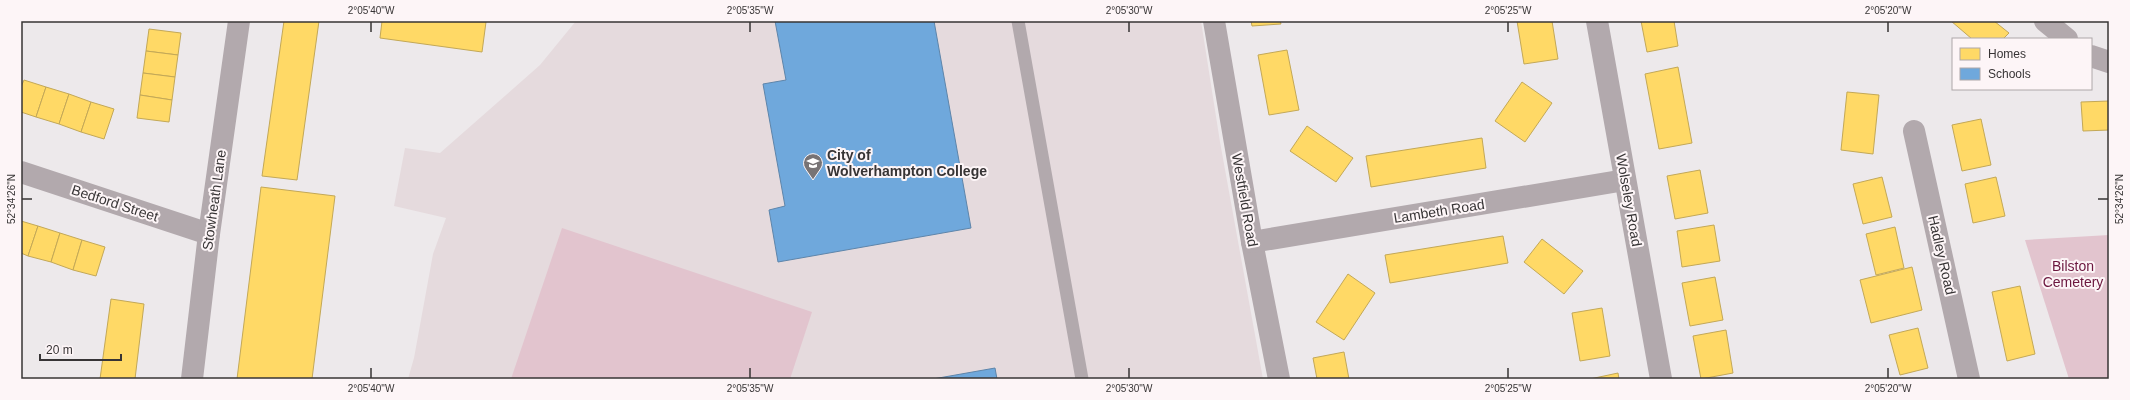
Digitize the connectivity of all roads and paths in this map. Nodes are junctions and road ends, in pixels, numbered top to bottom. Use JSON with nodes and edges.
{"nodes":[{"id":1,"x":239,"y":21,"type":"edge"},
{"id":2,"x":1018,"y":21,"type":"edge"},
{"id":3,"x":1214,"y":21,"type":"edge"},
{"id":4,"x":1597,"y":21,"type":"edge"},
{"id":5,"x":2045,"y":21,"type":"edge"},
{"id":6,"x":2065,"y":38,"type":"edge"},
{"id":7,"x":2092,"y":56,"type":"edge"},
{"id":8,"x":2109,"y":62,"type":"edge"},
{"id":9,"x":1914,"y":131,"type":"dead end"},
{"id":10,"x":21,"y":172,"type":"edge"},
{"id":11,"x":1625,"y":180,"type":"junction"},
{"id":12,"x":209,"y":234,"type":"junction"},
{"id":13,"x":1252,"y":242,"type":"junction"},
{"id":14,"x":192,"y":379,"type":"edge"},
{"id":15,"x":1082,"y":379,"type":"edge"},
{"id":16,"x":1279,"y":379,"type":"edge"},
{"id":17,"x":1661,"y":379,"type":"edge"},
{"id":18,"x":1969,"y":379,"type":"edge"}],
"edges":[{"from":1,"to":12,"type":"street","name":"Stowheath Lane"},
{"from":2,"to":15,"type":"lane"},
{"from":3,"to":13,"type":"street","name":"Westfield Road"},
{"from":4,"to":11,"type":"street","name":"Wolseley Road"},
{"from":5,"to":6,"type":"street"},
{"from":7,"to":8,"type":"street"},
{"from":9,"to":18,"type":"street","name":"Hadley Road"},
{"from":10,"to":12,"type":"street","name":"Bedford Street"},
{"from":11,"to":13,"type":"street","name":"Lambeth Road"},
{"from":11,"to":17,"type":"street","name":"Wolseley Road"},
{"from":12,"to":14,"type":"street","name":"Stowheath Lane"},
{"from":13,"to":16,"type":"street","name":"Westfield Road"}]}
